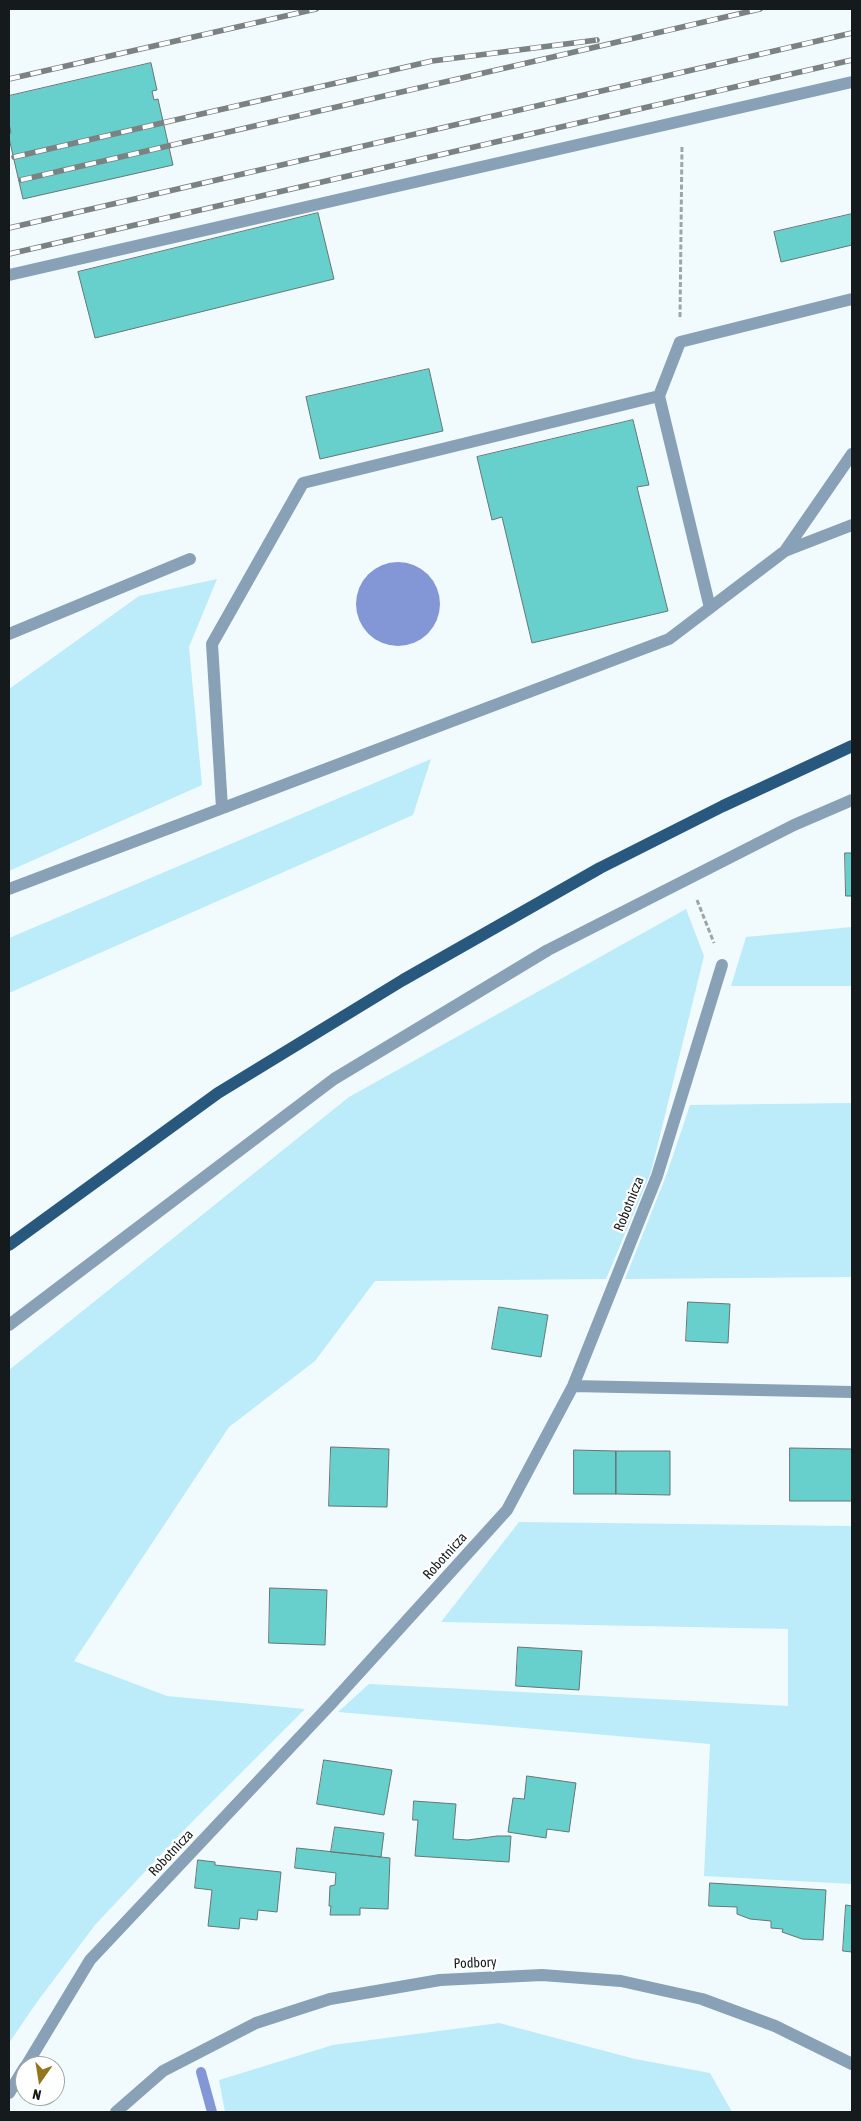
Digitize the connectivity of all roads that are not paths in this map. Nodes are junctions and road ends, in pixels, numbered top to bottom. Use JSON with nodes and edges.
{"nodes":[{"id":1,"x":852,"y":82,"type":"edge"},
{"id":2,"x":9,"y":275,"type":"edge"},
{"id":3,"x":852,"y":299,"type":"edge"},
{"id":4,"x":659,"y":396,"type":"junction"},
{"id":5,"x":852,"y":454,"type":"edge"},
{"id":6,"x":852,"y":525,"type":"edge"},
{"id":7,"x":786,"y":551,"type":"junction"},
{"id":8,"x":190,"y":559,"type":"dead end"},
{"id":9,"x":710,"y":608,"type":"junction"},
{"id":10,"x":9,"y":634,"type":"edge"},
{"id":11,"x":852,"y":746,"type":"edge"},
{"id":12,"x":852,"y":800,"type":"edge"},
{"id":13,"x":222,"y":808,"type":"junction"},
{"id":14,"x":9,"y":889,"type":"edge"},
{"id":15,"x":722,"y":965,"type":"road end"},
{"id":16,"x":9,"y":1245,"type":"edge"},
{"id":17,"x":9,"y":1325,"type":"edge"},
{"id":18,"x":573,"y":1386,"type":"junction"},
{"id":19,"x":852,"y":1392,"type":"edge"},
{"id":20,"x":31,"y":2056,"type":"edge"},
{"id":21,"x":852,"y":2064,"type":"edge"},
{"id":22,"x":116,"y":2112,"type":"edge"}],
"edges":[{"from":1,"to":2,"type":"street"},
{"from":3,"to":4,"type":"street"},
{"from":4,"to":9,"type":"street"},
{"from":4,"to":13,"type":"street"},
{"from":5,"to":7,"type":"street"},
{"from":6,"to":7,"type":"street"},
{"from":7,"to":9,"type":"street"},
{"from":8,"to":10,"type":"street"},
{"from":9,"to":13,"type":"street"},
{"from":11,"to":16,"type":"main road"},
{"from":12,"to":17,"type":"street"},
{"from":13,"to":14,"type":"street"},
{"from":15,"to":18,"type":"street","name":"Robotnicza"},
{"from":18,"to":19,"type":"street"},
{"from":18,"to":20,"type":"street","name":"Robotnicza"},
{"from":21,"to":22,"type":"street","name":"Podbory"}]}
